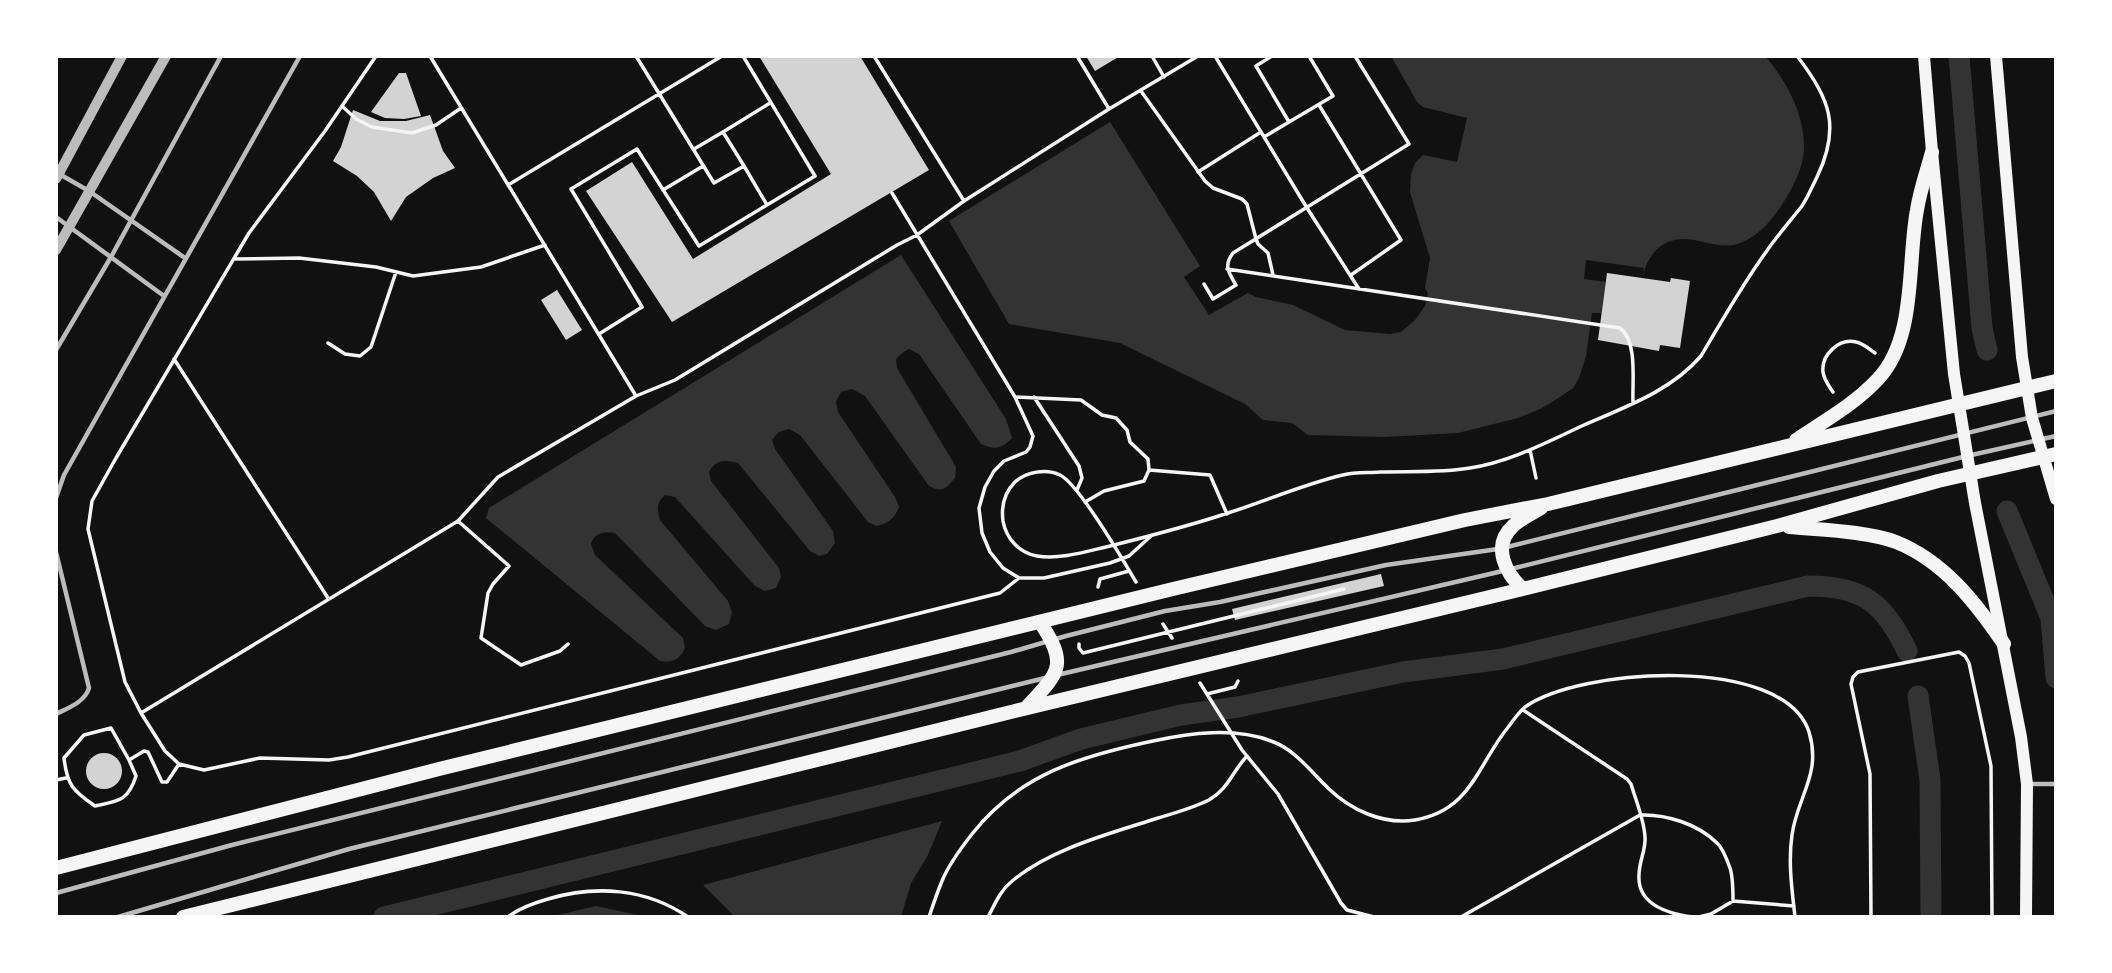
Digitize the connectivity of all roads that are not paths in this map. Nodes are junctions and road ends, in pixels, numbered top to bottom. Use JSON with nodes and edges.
{"nodes":[{"id":1,"x":122,"y":56,"type":"edge"},
{"id":2,"x":166,"y":56,"type":"edge"},
{"id":3,"x":221,"y":56,"type":"edge"},
{"id":4,"x":300,"y":56,"type":"edge"},
{"id":5,"x":1924,"y":56,"type":"edge"},
{"id":6,"x":1996,"y":56,"type":"edge"},
{"id":7,"x":1931,"y":152,"type":"junction"},
{"id":8,"x":58,"y":177,"type":"edge"},
{"id":9,"x":89,"y":191,"type":"junction"},
{"id":10,"x":56,"y":217,"type":"edge"},
{"id":11,"x":129,"y":221,"type":"junction"},
{"id":12,"x":68,"y":228,"type":"junction"},
{"id":13,"x":56,"y":250,"type":"edge"},
{"id":14,"x":111,"y":257,"type":"junction"},
{"id":15,"x":185,"y":258,"type":"junction"},
{"id":16,"x":164,"y":296,"type":"junction"},
{"id":17,"x":56,"y":349,"type":"edge"},
{"id":18,"x":2056,"y":382,"type":"edge"},
{"id":19,"x":2021,"y":390,"type":"junction"},
{"id":20,"x":1965,"y":404,"type":"junction"},
{"id":21,"x":2056,"y":411,"type":"edge"},
{"id":22,"x":2032,"y":418,"type":"junction"},
{"id":23,"x":1964,"y":435,"type":"junction"},
{"id":24,"x":2056,"y":436,"type":"edge"},
{"id":25,"x":2038,"y":440,"type":"junction"},
{"id":26,"x":1788,"y":445,"type":"junction"},
{"id":27,"x":1967,"y":456,"type":"junction"},
{"id":28,"x":2050,"y":456,"type":"edge"},
{"id":29,"x":1977,"y":472,"type":"junction"},
{"id":30,"x":56,"y":498,"type":"edge"},
{"id":31,"x":2056,"y":499,"type":"edge"},
{"id":32,"x":1548,"y":503,"type":"junction"},
{"id":33,"x":1777,"y":526,"type":"junction"},
{"id":34,"x":1502,"y":548,"type":"junction"},
{"id":35,"x":56,"y":552,"type":"edge"},
{"id":36,"x":1507,"y":570,"type":"junction"},
{"id":37,"x":1524,"y":589,"type":"junction"},
{"id":38,"x":1040,"y":622,"type":"junction"},
{"id":39,"x":1053,"y":641,"type":"junction"},
{"id":40,"x":2004,"y":644,"type":"junction"},
{"id":41,"x":1053,"y":676,"type":"junction"},
{"id":42,"x":1025,"y":709,"type":"junction"},
{"id":43,"x":56,"y":714,"type":"edge"},
{"id":44,"x":2027,"y":784,"type":"junction"},
{"id":45,"x":2056,"y":784,"type":"edge"},
{"id":46,"x":59,"y":866,"type":"edge"},
{"id":47,"x":56,"y":893,"type":"edge"},
{"id":48,"x":118,"y":917,"type":"edge"},
{"id":49,"x":183,"y":917,"type":"edge"},
{"id":50,"x":2026,"y":917,"type":"edge"}],
"edges":[{"from":1,"to":8,"type":"street"},
{"from":2,"to":9,"type":"street"},
{"from":3,"to":11,"type":"lane"},
{"from":4,"to":15,"type":"lane"},
{"from":5,"to":7,"type":"main road"},
{"from":6,"to":19,"type":"main road"},
{"from":7,"to":20,"type":"main road"},
{"from":7,"to":26,"type":"main road"},
{"from":8,"to":9,"type":"lane"},
{"from":9,"to":11,"type":"lane"},
{"from":9,"to":12,"type":"street"},
{"from":10,"to":12,"type":"lane"},
{"from":11,"to":14,"type":"lane"},
{"from":11,"to":15,"type":"lane"},
{"from":12,"to":13,"type":"street"},
{"from":12,"to":14,"type":"lane"},
{"from":14,"to":16,"type":"lane"},
{"from":14,"to":17,"type":"lane"},
{"from":15,"to":16,"type":"lane"},
{"from":16,"to":30,"type":"lane"},
{"from":18,"to":19,"type":"main road"},
{"from":19,"to":20,"type":"main road"},
{"from":19,"to":22,"type":"main road"},
{"from":20,"to":23,"type":"main road"},
{"from":20,"to":26,"type":"main road"},
{"from":21,"to":22,"type":"lane"},
{"from":22,"to":23,"type":"lane"},
{"from":22,"to":25,"type":"main road"},
{"from":23,"to":27,"type":"main road"},
{"from":23,"to":34,"type":"lane"},
{"from":24,"to":25,"type":"lane"},
{"from":25,"to":27,"type":"lane"},
{"from":25,"to":28,"type":"main road"},
{"from":26,"to":32,"type":"main road"},
{"from":27,"to":29,"type":"main road"},
{"from":27,"to":36,"type":"lane"},
{"from":28,"to":29,"type":"main road"},
{"from":28,"to":31,"type":"main road"},
{"from":29,"to":33,"type":"main road"},
{"from":29,"to":40,"type":"main road"},
{"from":32,"to":34,"type":"main road"},
{"from":32,"to":38,"type":"main road"},
{"from":33,"to":37,"type":"main road"},
{"from":33,"to":40,"type":"main road"},
{"from":34,"to":36,"type":"main road"},
{"from":34,"to":39,"type":"lane"},
{"from":35,"to":43,"type":"lane"},
{"from":36,"to":37,"type":"main road"},
{"from":36,"to":41,"type":"lane"},
{"from":37,"to":42,"type":"main road"},
{"from":38,"to":39,"type":"main road"},
{"from":38,"to":46,"type":"main road"},
{"from":39,"to":41,"type":"main road"},
{"from":39,"to":47,"type":"lane"},
{"from":40,"to":44,"type":"main road"},
{"from":41,"to":42,"type":"main road"},
{"from":41,"to":48,"type":"lane"},
{"from":42,"to":49,"type":"main road"},
{"from":44,"to":45,"type":"lane"},
{"from":44,"to":50,"type":"main road"}]}
